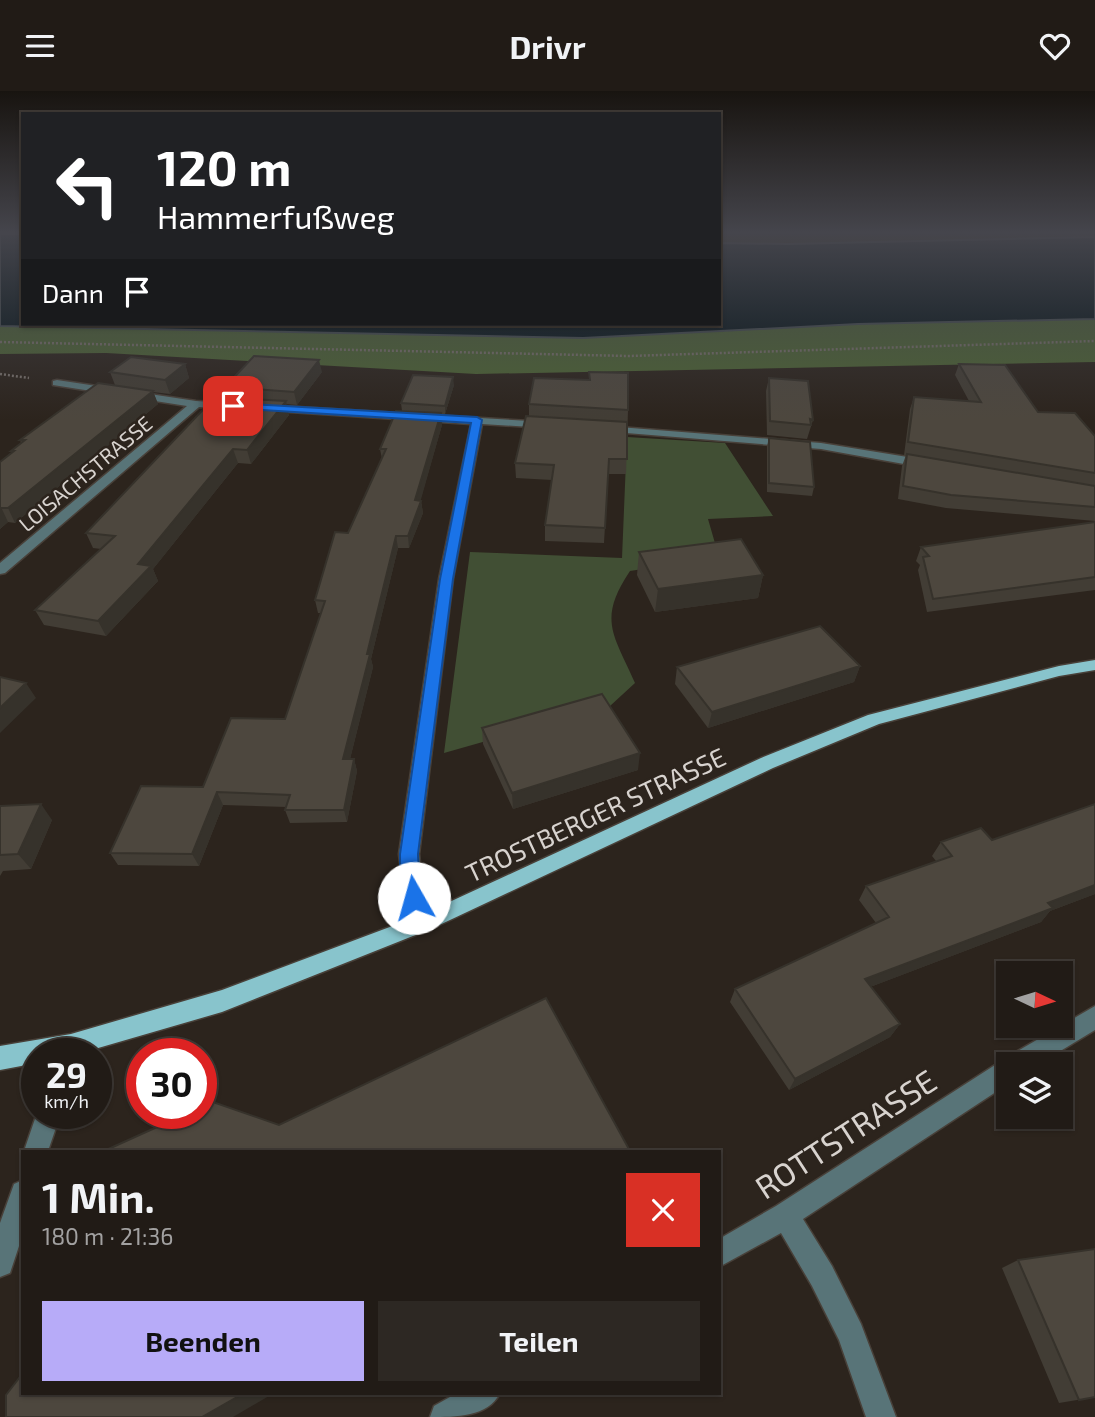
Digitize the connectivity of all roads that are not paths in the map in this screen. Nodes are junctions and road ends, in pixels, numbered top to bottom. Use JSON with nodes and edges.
{"nodes":[{"id":1,"x":57,"y":383,"type":"dead end"},
{"id":2,"x":196,"y":404,"type":"junction"},
{"id":3,"x":477,"y":420,"type":"junction"},
{"id":4,"x":557,"y":425,"type":"edge"},
{"id":5,"x":597,"y":428,"type":"edge"},
{"id":6,"x":944,"y":467,"type":"edge"},
{"id":7,"x":0,"y":571,"type":"edge"},
{"id":8,"x":1095,"y":665,"type":"edge"},
{"id":9,"x":426,"y":922,"type":"junction"},
{"id":10,"x":1095,"y":1017,"type":"edge"},
{"id":11,"x":105,"y":1038,"type":"edge"},
{"id":12,"x":1037,"y":1052,"type":"edge"},
{"id":13,"x":21,"y":1055,"type":"edge"},
{"id":14,"x":0,"y":1058,"type":"edge"},
{"id":15,"x":996,"y":1078,"type":"edge"},
{"id":16,"x":44,"y":1129,"type":"edge"},
{"id":17,"x":36,"y":1150,"type":"edge"},
{"id":18,"x":21,"y":1199,"type":"edge"},
{"id":19,"x":785,"y":1215,"type":"junction"},
{"id":20,"x":721,"y":1253,"type":"edge"},
{"id":21,"x":0,"y":1263,"type":"edge"},
{"id":22,"x":482,"y":1395,"type":"edge"},
{"id":23,"x":445,"y":1417,"type":"edge"},
{"id":24,"x":881,"y":1417,"type":"edge"}],
"edges":[{"from":1,"to":2,"type":"street"},
{"from":2,"to":3,"type":"street"},
{"from":2,"to":7,"type":"street","name":"LOISACHSTRASSE"},
{"from":3,"to":4,"type":"street"},
{"from":3,"to":9,"type":"street"},
{"from":5,"to":6,"type":"street"},
{"from":8,"to":9,"type":"main road","name":"TROSTBERGER STRASSE"},
{"from":9,"to":11,"type":"main road","name":"TROSTBERGER STRASSE"},
{"from":10,"to":12,"type":"street"},
{"from":13,"to":14,"type":"main road","name":"TROSTBERGER STRASSE"},
{"from":15,"to":19,"type":"street","name":"ROTTSTRASSE"},
{"from":16,"to":17,"type":"street"},
{"from":18,"to":21,"type":"street"},
{"from":19,"to":20,"type":"street","name":"ROTTSTRASSE"},
{"from":19,"to":24,"type":"street"},
{"from":22,"to":23,"type":"street"}]}
